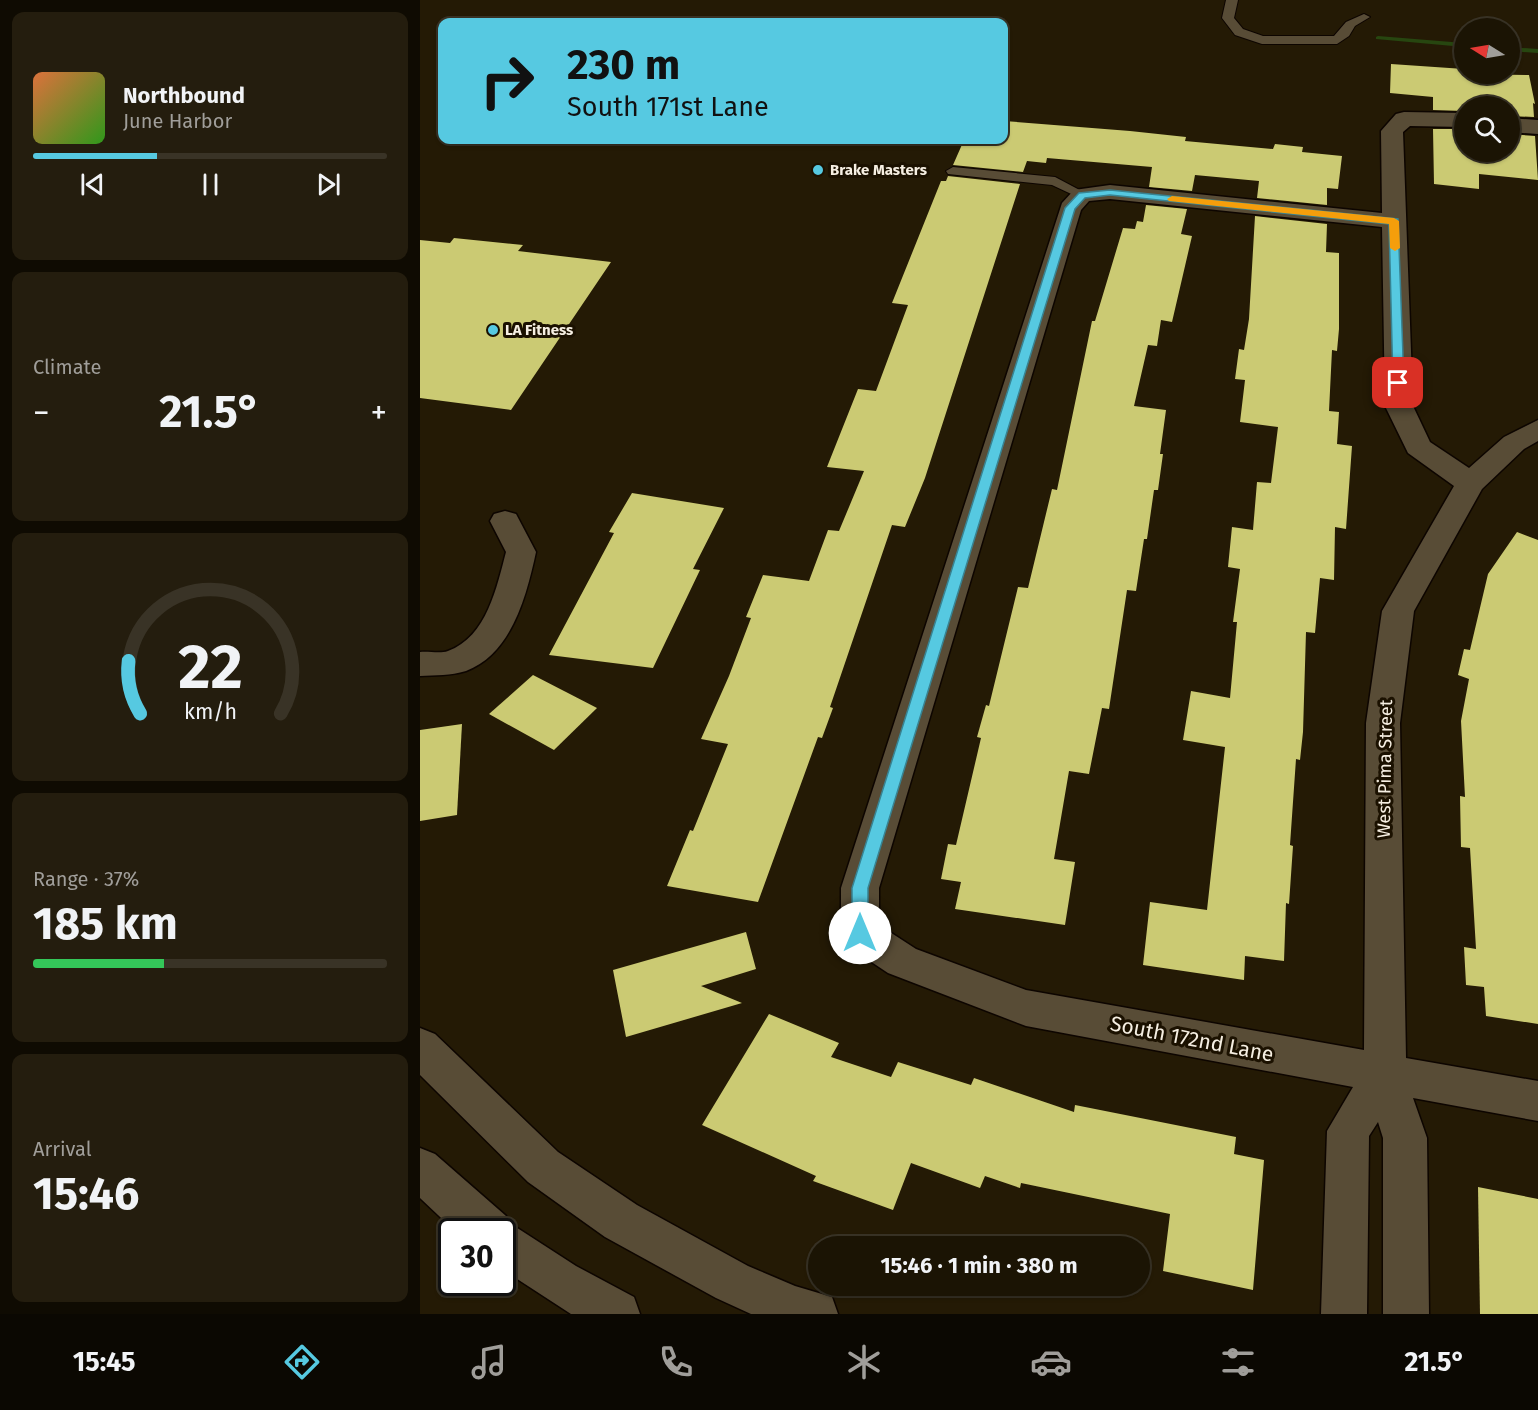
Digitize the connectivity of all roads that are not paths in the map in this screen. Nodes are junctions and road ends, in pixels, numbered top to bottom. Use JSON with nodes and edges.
{"nodes":[{"id":1,"x":1232,"y":0,"type":"edge"},
{"id":2,"x":1362,"y":0,"type":"edge"},
{"id":3,"x":1454,"y":120,"type":"edge"},
{"id":4,"x":1520,"y":126,"type":"edge"},
{"id":5,"x":1538,"y":127,"type":"edge"},
{"id":6,"x":953,"y":171,"type":"dead end"},
{"id":7,"x":1082,"y":195,"type":"junction"},
{"id":8,"x":1394,"y":221,"type":"junction"},
{"id":9,"x":1538,"y":429,"type":"edge"},
{"id":10,"x":1470,"y":483,"type":"junction"},
{"id":11,"x":505,"y":521,"type":"dead end"},
{"id":12,"x":420,"y":664,"type":"edge"},
{"id":13,"x":420,"y":1047,"type":"edge"},
{"id":14,"x":1385,"y":1074,"type":"junction"},
{"id":15,"x":1538,"y":1101,"type":"edge"},
{"id":16,"x":420,"y":1169,"type":"edge"},
{"id":17,"x":474,"y":1218,"type":"edge"},
{"id":18,"x":516,"y":1252,"type":"edge"},
{"id":19,"x":617,"y":1314,"type":"edge"},
{"id":20,"x":815,"y":1314,"type":"edge"},
{"id":21,"x":1344,"y":1314,"type":"edge"},
{"id":22,"x":1406,"y":1314,"type":"edge"}],
"edges":[{"from":1,"to":2,"type":"lane"},
{"from":3,"to":8,"type":"street"},
{"from":4,"to":5,"type":"street"},
{"from":6,"to":7,"type":"lane"},
{"from":7,"to":8,"type":"street"},
{"from":7,"to":14,"type":"street","name":"South 172nd Lane"},
{"from":8,"to":10,"type":"street"},
{"from":9,"to":10,"type":"street","name":"West Pima Street"},
{"from":10,"to":14,"type":"street","name":"West Pima Street"},
{"from":11,"to":12,"type":"street"},
{"from":13,"to":20,"type":"street"},
{"from":14,"to":15,"type":"street","name":"South 172nd Lane"},
{"from":14,"to":21,"type":"street"},
{"from":14,"to":22,"type":"street","name":"West Pima Street"},
{"from":16,"to":17,"type":"street"},
{"from":18,"to":19,"type":"street"}]}
